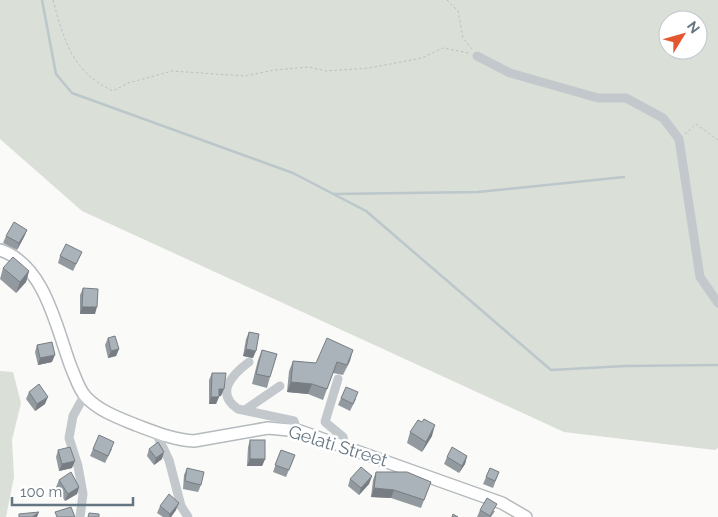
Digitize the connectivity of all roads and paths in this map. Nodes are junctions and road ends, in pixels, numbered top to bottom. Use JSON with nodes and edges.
{"nodes":[{"id":1,"x":53,"y":0,"type":"edge"},
{"id":2,"x":447,"y":0,"type":"edge"},
{"id":3,"x":477,"y":56,"type":"junction"},
{"id":4,"x":679,"y":139,"type":"junction"},
{"id":5,"x":718,"y":140,"type":"edge"},
{"id":6,"x":0,"y":250,"type":"edge"},
{"id":7,"x":718,"y":303,"type":"edge"},
{"id":8,"x":249,"y":362,"type":"dead end"},
{"id":9,"x":338,"y":379,"type":"dead end"},
{"id":10,"x":280,"y":386,"type":"dead end"},
{"id":11,"x":84,"y":396,"type":"junction"},
{"id":12,"x":245,"y":410,"type":"junction"},
{"id":13,"x":297,"y":430,"type":"junction"},
{"id":14,"x":156,"y":432,"type":"junction"},
{"id":15,"x":345,"y":446,"type":"junction"},
{"id":16,"x":80,"y":517,"type":"edge"},
{"id":17,"x":188,"y":517,"type":"edge"},
{"id":18,"x":525,"y":517,"type":"edge"}],
"edges":[{"from":1,"to":3,"type":"path"},
{"from":2,"to":3,"type":"path"},
{"from":3,"to":4,"type":"street"},
{"from":4,"to":5,"type":"path"},
{"from":4,"to":7,"type":"street"},
{"from":6,"to":11,"type":"main road"},
{"from":8,"to":12,"type":"street"},
{"from":9,"to":15,"type":"street"},
{"from":10,"to":12,"type":"street"},
{"from":11,"to":14,"type":"main road","name":"Gelati Street"},
{"from":11,"to":16,"type":"street"},
{"from":12,"to":13,"type":"street"},
{"from":13,"to":14,"type":"main road","name":"Gelati Street"},
{"from":13,"to":15,"type":"main road","name":"Gelati Street"},
{"from":14,"to":17,"type":"street"},
{"from":15,"to":18,"type":"main road","name":"Gelati Street"}]}
